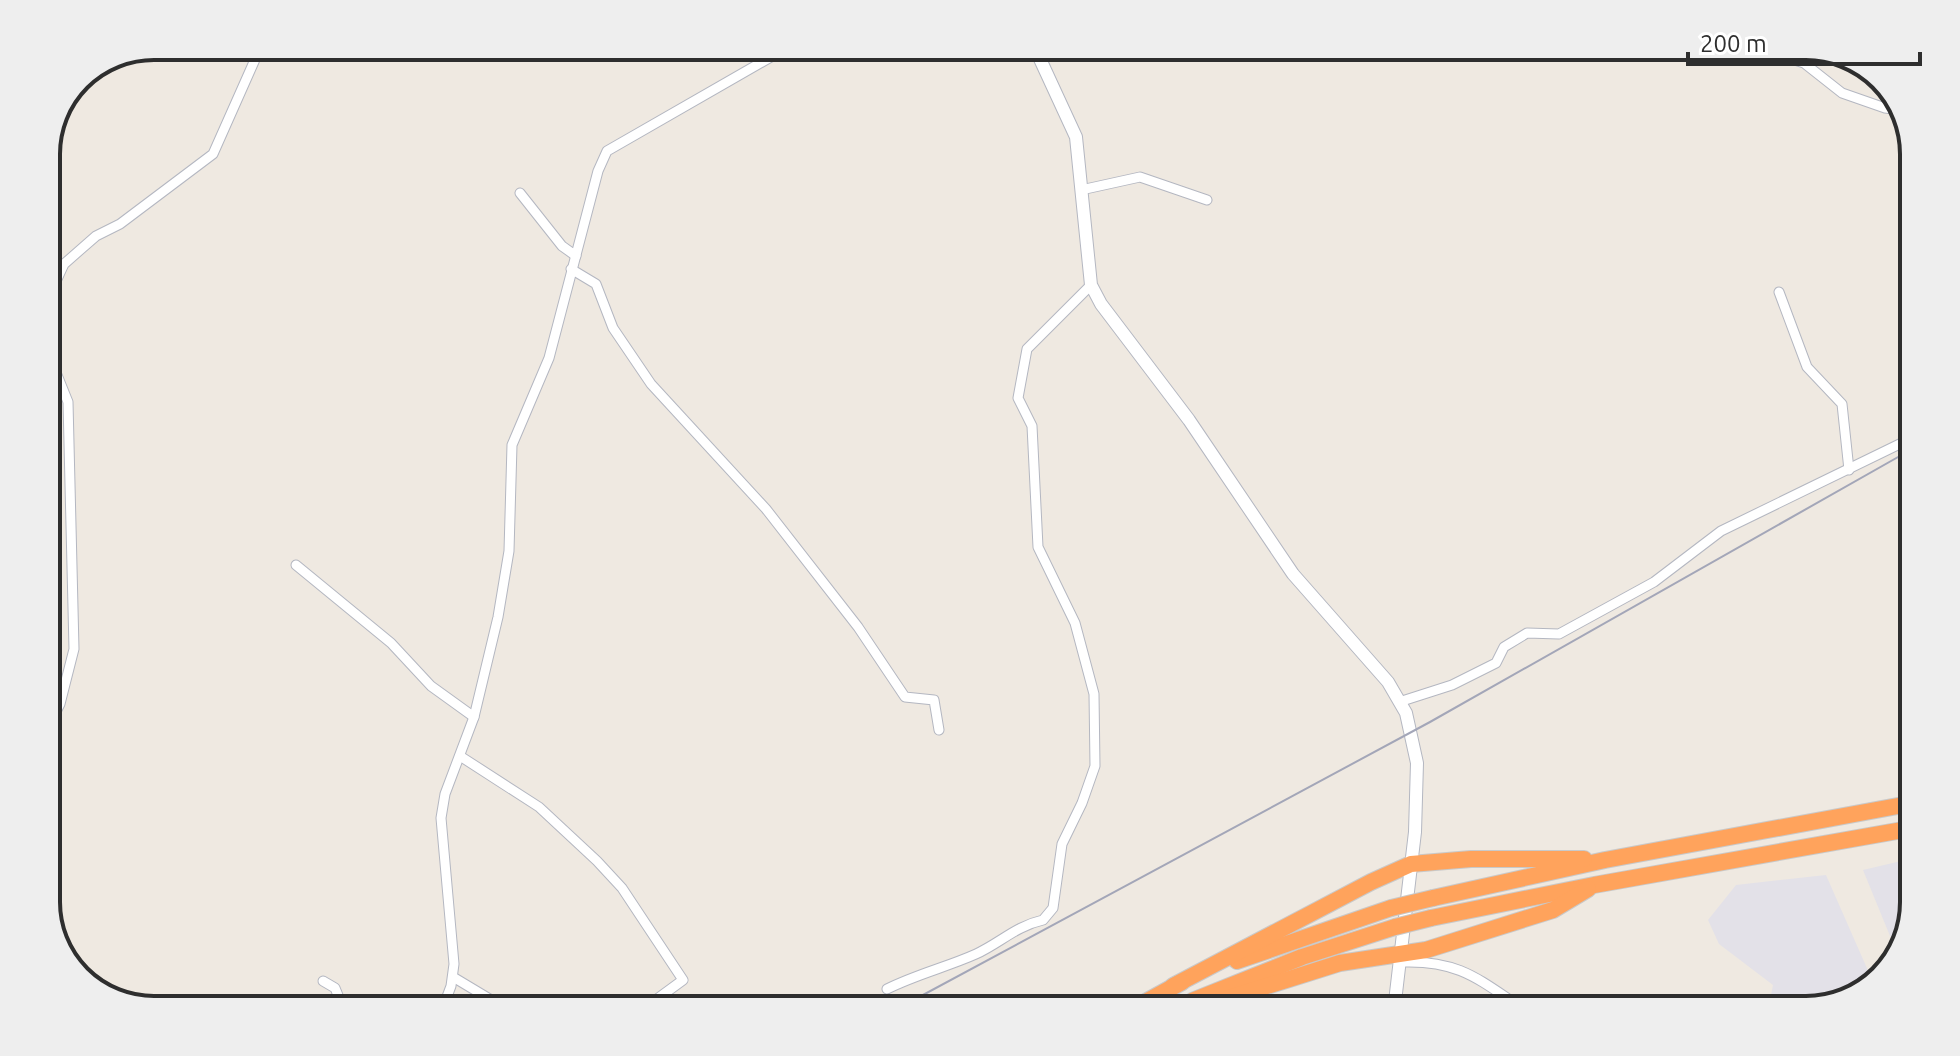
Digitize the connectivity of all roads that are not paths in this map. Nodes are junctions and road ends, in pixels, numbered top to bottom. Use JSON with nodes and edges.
{"nodes":[{"id":1,"x":255,"y":60,"type":"edge"},
{"id":2,"x":766,"y":60,"type":"edge"},
{"id":3,"x":1040,"y":60,"type":"edge"},
{"id":4,"x":1795,"y":60,"type":"edge"},
{"id":5,"x":1885,"y":108,"type":"joint"},
{"id":6,"x":1888,"y":109,"type":"edge"},
{"id":7,"x":1081,"y":190,"type":"junction"},
{"id":8,"x":520,"y":193,"type":"dead end"},
{"id":9,"x":1207,"y":200,"type":"dead end"},
{"id":10,"x":576,"y":256,"type":"junction"},
{"id":11,"x":571,"y":269,"type":"junction"},
{"id":12,"x":60,"y":273,"type":"edge"},
{"id":13,"x":1091,"y":285,"type":"junction"},
{"id":14,"x":1779,"y":292,"type":"dead end"},
{"id":15,"x":60,"y":382,"type":"edge"},
{"id":16,"x":1900,"y":444,"type":"edge"},
{"id":17,"x":1849,"y":470,"type":"junction"},
{"id":18,"x":296,"y":565,"type":"dead end"},
{"id":19,"x":1399,"y":702,"type":"junction"},
{"id":20,"x":60,"y":704,"type":"edge"},
{"id":21,"x":474,"y":717,"type":"junction"},
{"id":22,"x":939,"y":730,"type":"dead end"},
{"id":23,"x":460,"y":756,"type":"junction"},
{"id":24,"x":1900,"y":806,"type":"edge"},
{"id":25,"x":1900,"y":830,"type":"edge"},
{"id":26,"x":1605,"y":860,"type":"junction"},
{"id":27,"x":1411,"y":864,"type":"junction"},
{"id":28,"x":1594,"y":885,"type":"junction"},
{"id":29,"x":1403,"y":959,"type":"junction"},
{"id":30,"x":453,"y":977,"type":"junction"},
{"id":31,"x":323,"y":981,"type":"dead end"},
{"id":32,"x":1173,"y":986,"type":"junction"},
{"id":33,"x":887,"y":989,"type":"dead end"},
{"id":34,"x":338,"y":996,"type":"edge"},
{"id":35,"x":447,"y":996,"type":"edge"},
{"id":36,"x":485,"y":996,"type":"edge"},
{"id":37,"x":661,"y":996,"type":"edge"},
{"id":38,"x":1156,"y":996,"type":"edge"},
{"id":39,"x":1207,"y":996,"type":"edge"},
{"id":40,"x":1236,"y":996,"type":"edge"},
{"id":41,"x":1396,"y":996,"type":"edge"},
{"id":42,"x":1501,"y":996,"type":"edge"}],
"edges":[{"from":1,"to":12,"type":"street"},
{"from":2,"to":10,"type":"street"},
{"from":3,"to":7,"type":"street"},
{"from":4,"to":5,"type":"street"},
{"from":5,"to":6,"type":"street"},
{"from":7,"to":9,"type":"street"},
{"from":7,"to":13,"type":"street"},
{"from":8,"to":10,"type":"street"},
{"from":10,"to":11,"type":"street"},
{"from":11,"to":21,"type":"street"},
{"from":11,"to":22,"type":"street"},
{"from":13,"to":19,"type":"street"},
{"from":13,"to":33,"type":"street"},
{"from":14,"to":17,"type":"street"},
{"from":15,"to":20,"type":"street"},
{"from":16,"to":17,"type":"street"},
{"from":17,"to":19,"type":"street"},
{"from":18,"to":21,"type":"street"},
{"from":19,"to":27,"type":"street"},
{"from":21,"to":23,"type":"street"},
{"from":23,"to":30,"type":"street"},
{"from":23,"to":37,"type":"street"},
{"from":24,"to":26,"type":"highway"},
{"from":25,"to":28,"type":"highway"},
{"from":26,"to":27,"type":"highway"},
{"from":26,"to":32,"type":"highway","bridge":true},
{"from":27,"to":29,"type":"street"},
{"from":27,"to":32,"type":"highway"},
{"from":28,"to":29,"type":"highway"},
{"from":28,"to":39,"type":"highway","bridge":true},
{"from":29,"to":40,"type":"highway"},
{"from":29,"to":41,"type":"street"},
{"from":29,"to":42,"type":"street"},
{"from":30,"to":35,"type":"street"},
{"from":30,"to":36,"type":"street"},
{"from":31,"to":34,"type":"street"},
{"from":32,"to":38,"type":"highway"}]}
